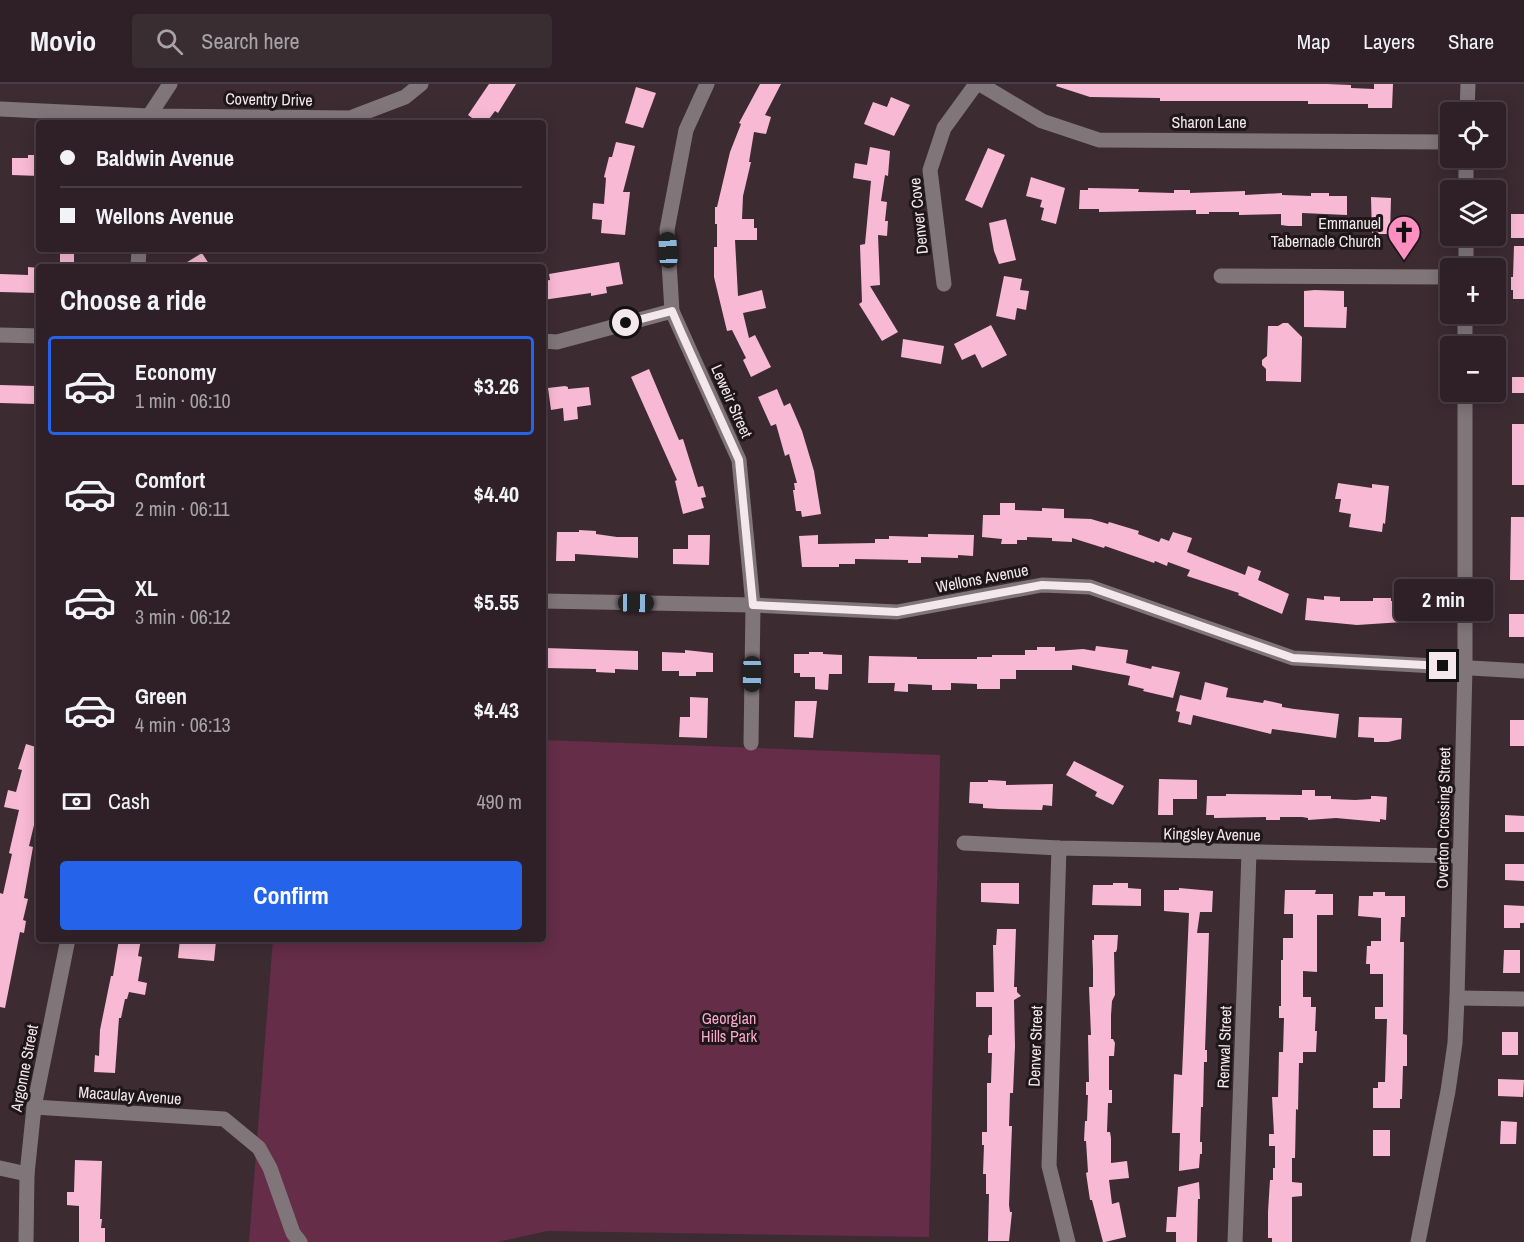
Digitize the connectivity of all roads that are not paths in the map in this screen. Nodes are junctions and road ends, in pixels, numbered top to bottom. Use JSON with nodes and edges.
{"nodes":[{"id":1,"x":170,"y":84,"type":"edge"},
{"id":2,"x":421,"y":84,"type":"edge"},
{"id":3,"x":707,"y":84,"type":"edge"},
{"id":4,"x":978,"y":84,"type":"edge"},
{"id":5,"x":1468,"y":84,"type":"edge"},
{"id":6,"x":1467,"y":102,"type":"edge"},
{"id":7,"x":0,"y":109,"type":"edge"},
{"id":8,"x":149,"y":119,"type":"edge"},
{"id":9,"x":1440,"y":142,"type":"edge"},
{"id":10,"x":1221,"y":276,"type":"dead end"},
{"id":11,"x":1440,"y":277,"type":"edge"},
{"id":12,"x":944,"y":285,"type":"dead end"},
{"id":13,"x":672,"y":311,"type":"junction"},
{"id":14,"x":0,"y":335,"type":"edge"},
{"id":15,"x":36,"y":336,"type":"edge"},
{"id":16,"x":546,"y":341,"type":"edge"},
{"id":17,"x":1465,"y":402,"type":"edge"},
{"id":18,"x":546,"y":601,"type":"edge"},
{"id":19,"x":753,"y":605,"type":"junction"},
{"id":20,"x":1465,"y":668,"type":"junction"},
{"id":21,"x":1524,"y":671,"type":"edge"},
{"id":22,"x":751,"y":743,"type":"dead end"},
{"id":23,"x":964,"y":843,"type":"dead end"},
{"id":24,"x":1059,"y":848,"type":"junction"},
{"id":25,"x":1249,"y":853,"type":"junction"},
{"id":26,"x":1460,"y":856,"type":"junction"},
{"id":27,"x":67,"y":942,"type":"edge"},
{"id":28,"x":1457,"y":998,"type":"junction"},
{"id":29,"x":1524,"y":999,"type":"edge"},
{"id":30,"x":34,"y":1107,"type":"junction"},
{"id":31,"x":0,"y":1168,"type":"edge"},
{"id":32,"x":27,"y":1174,"type":"junction"},
{"id":33,"x":26,"y":1242,"type":"edge"},
{"id":34,"x":300,"y":1242,"type":"edge"},
{"id":35,"x":1068,"y":1242,"type":"edge"},
{"id":36,"x":1235,"y":1242,"type":"edge"},
{"id":37,"x":1418,"y":1242,"type":"edge"}],
"edges":[{"from":1,"to":8,"type":"street"},
{"from":2,"to":8,"type":"street","name":"Coventry Drive"},
{"from":3,"to":13,"type":"street","name":"Leweir Street"},
{"from":4,"to":9,"type":"street","name":"Sharon Lane"},
{"from":4,"to":12,"type":"street","name":"Denver Cove"},
{"from":5,"to":6,"type":"street"},
{"from":7,"to":8,"type":"street","name":"Coventry Drive"},
{"from":10,"to":11,"type":"street"},
{"from":13,"to":16,"type":"street"},
{"from":13,"to":19,"type":"street","name":"Leweir Street"},
{"from":14,"to":15,"type":"street"},
{"from":17,"to":20,"type":"street","name":"Overton Crossing Street"},
{"from":18,"to":19,"type":"street","name":"Wellons Avenue"},
{"from":19,"to":20,"type":"street","name":"Wellons Avenue"},
{"from":19,"to":22,"type":"street","name":"Leweir Street"},
{"from":20,"to":21,"type":"street","name":"Wellons Avenue"},
{"from":20,"to":26,"type":"street","name":"Overton Crossing Street"},
{"from":23,"to":24,"type":"street","name":"Kingsley Avenue"},
{"from":24,"to":25,"type":"street","name":"Kingsley Avenue"},
{"from":24,"to":35,"type":"street","name":"Denver Street"},
{"from":25,"to":26,"type":"street","name":"Kingsley Avenue"},
{"from":25,"to":36,"type":"street","name":"Renwal Street"},
{"from":26,"to":28,"type":"street","name":"Overton Crossing Street"},
{"from":27,"to":30,"type":"street","name":"Argonne Street"},
{"from":28,"to":29,"type":"street"},
{"from":28,"to":37,"type":"street","name":"Overton Crossing Street"},
{"from":30,"to":32,"type":"street","name":"Argonne Street"},
{"from":30,"to":34,"type":"street","name":"Macaulay Avenue"},
{"from":31,"to":32,"type":"street"},
{"from":32,"to":33,"type":"street","name":"Argonne Street"}]}
